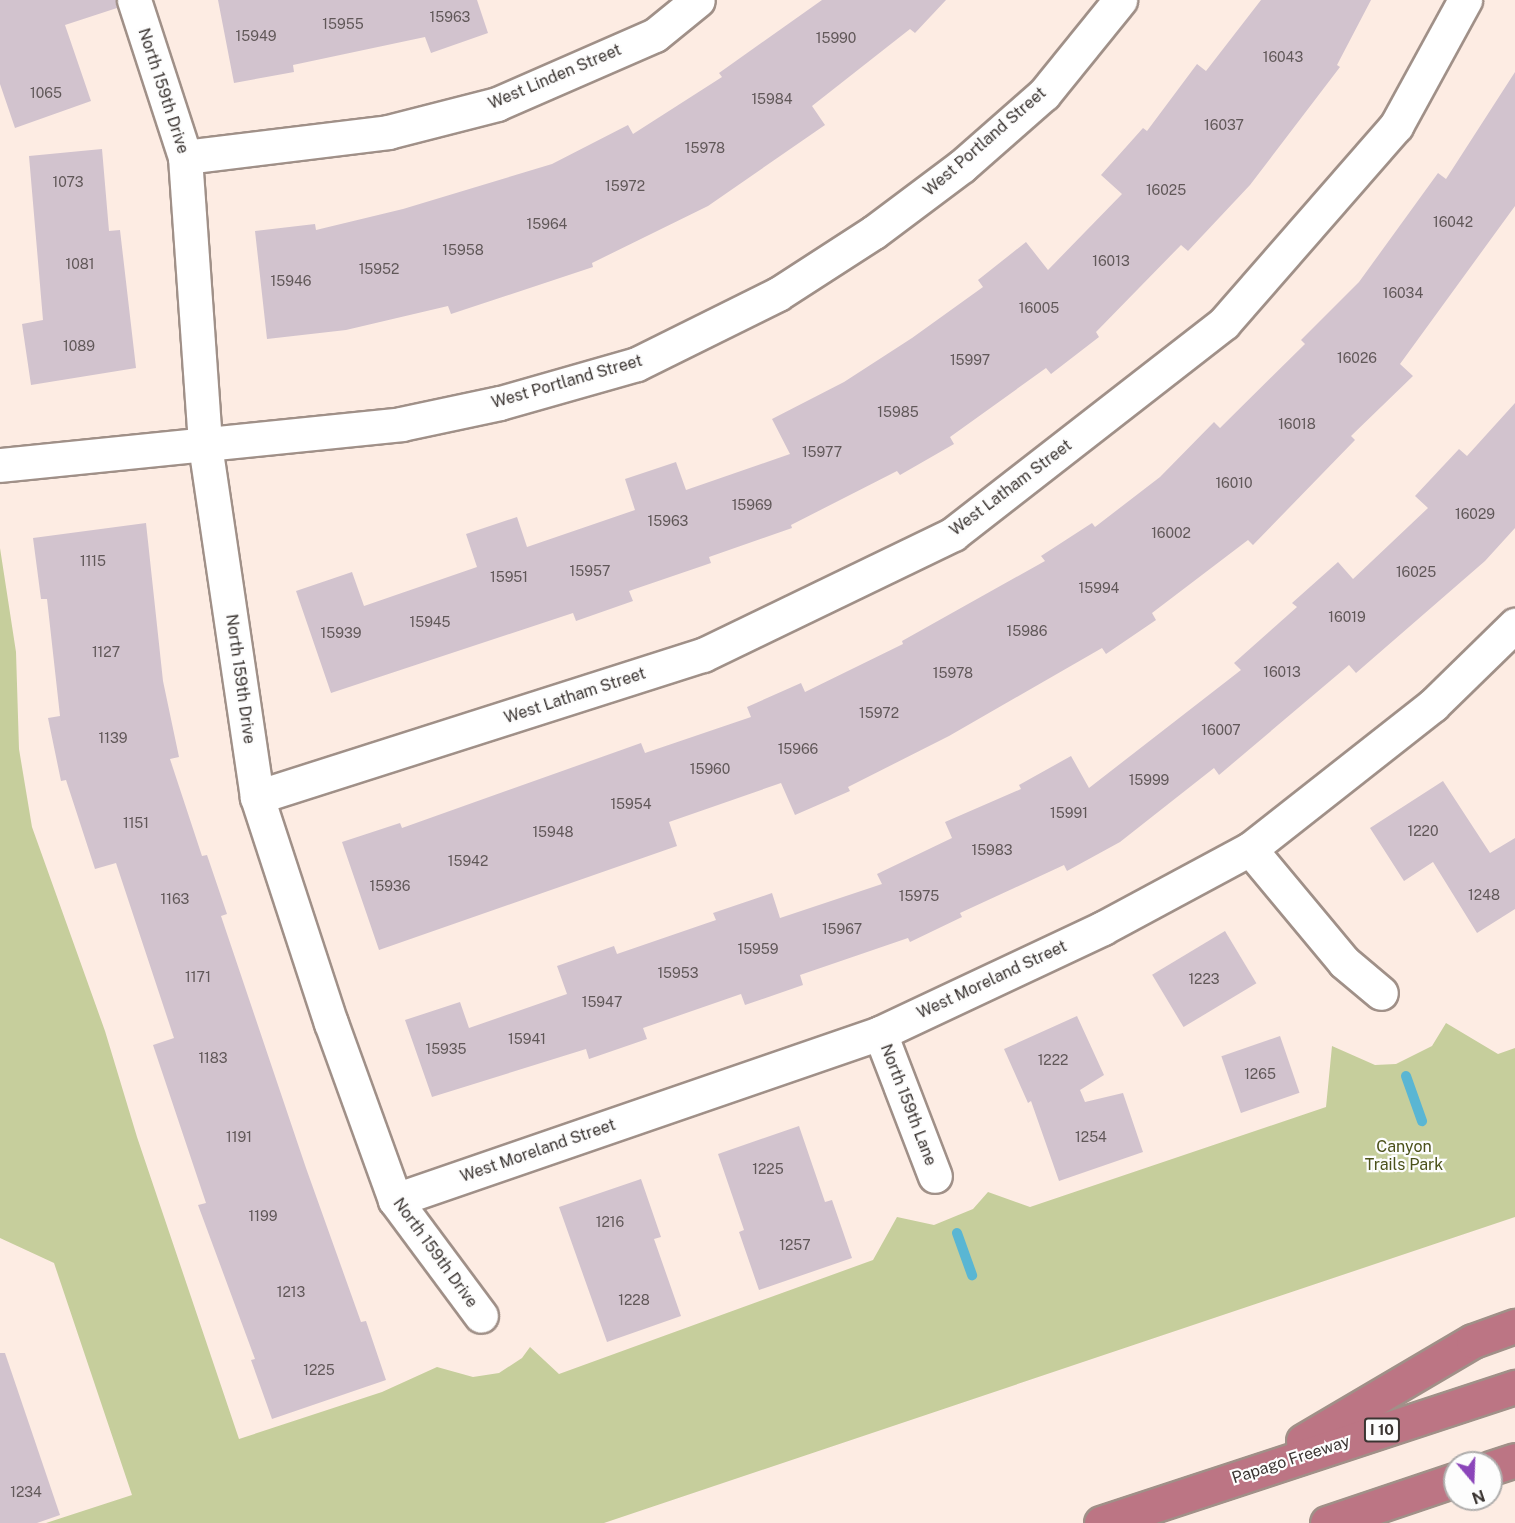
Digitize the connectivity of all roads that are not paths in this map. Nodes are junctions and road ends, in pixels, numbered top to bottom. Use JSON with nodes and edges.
{"nodes":[{"id":1,"x":134,"y":0,"type":"edge"},
{"id":2,"x":698,"y":0,"type":"edge"},
{"id":3,"x":1120,"y":0,"type":"edge"},
{"id":4,"x":1465,"y":0,"type":"edge"},
{"id":5,"x":185,"y":156,"type":"junction"},
{"id":6,"x":205,"y":445,"type":"junction"},
{"id":7,"x":0,"y":465,"type":"edge"},
{"id":8,"x":1515,"y":625,"type":"edge"},
{"id":9,"x":257,"y":797,"type":"junction"},
{"id":10,"x":1250,"y":849,"type":"junction"},
{"id":11,"x":1381,"y":993,"type":"dead end"},
{"id":12,"x":880,"y":1033,"type":"junction"},
{"id":13,"x":935,"y":1176,"type":"dead end"},
{"id":14,"x":395,"y":1200,"type":"junction"},
{"id":15,"x":481,"y":1316,"type":"dead end"},
{"id":16,"x":1515,"y":1326,"type":"edge"},
{"id":17,"x":1515,"y":1387,"type":"edge"},
{"id":18,"x":1250,"y":1473,"type":"junction"},
{"id":19,"x":1443,"y":1484,"type":"edge"},
{"id":20,"x":1101,"y":1523,"type":"edge"},
{"id":21,"x":1327,"y":1523,"type":"edge"}],
"edges":[{"from":1,"to":5,"type":"street","name":"North 159th Drive"},
{"from":2,"to":5,"type":"street","name":"West Linden Street"},
{"from":3,"to":6,"type":"street","name":"West Portland Street"},
{"from":4,"to":9,"type":"street","name":"West Latham Street"},
{"from":5,"to":6,"type":"street","name":"North 159th Drive"},
{"from":6,"to":7,"type":"street","name":"West Portland Street"},
{"from":6,"to":9,"type":"street","name":"North 159th Drive"},
{"from":8,"to":10,"type":"street","name":"West Moreland Street"},
{"from":9,"to":14,"type":"street","name":"North 159th Drive"},
{"from":10,"to":11,"type":"street"},
{"from":10,"to":12,"type":"street","name":"West Moreland Street"},
{"from":12,"to":13,"type":"street","name":"North 159th Lane"},
{"from":12,"to":14,"type":"street","name":"West Moreland Street"},
{"from":14,"to":15,"type":"street","name":"North 159th Drive"},
{"from":16,"to":18,"type":"highway"},
{"from":17,"to":18,"type":"highway","name":"Papago Freeway","number":"I 10"},
{"from":18,"to":20,"type":"highway","name":"Papago Freeway","number":"I 10"},
{"from":19,"to":21,"type":"highway"}]}
